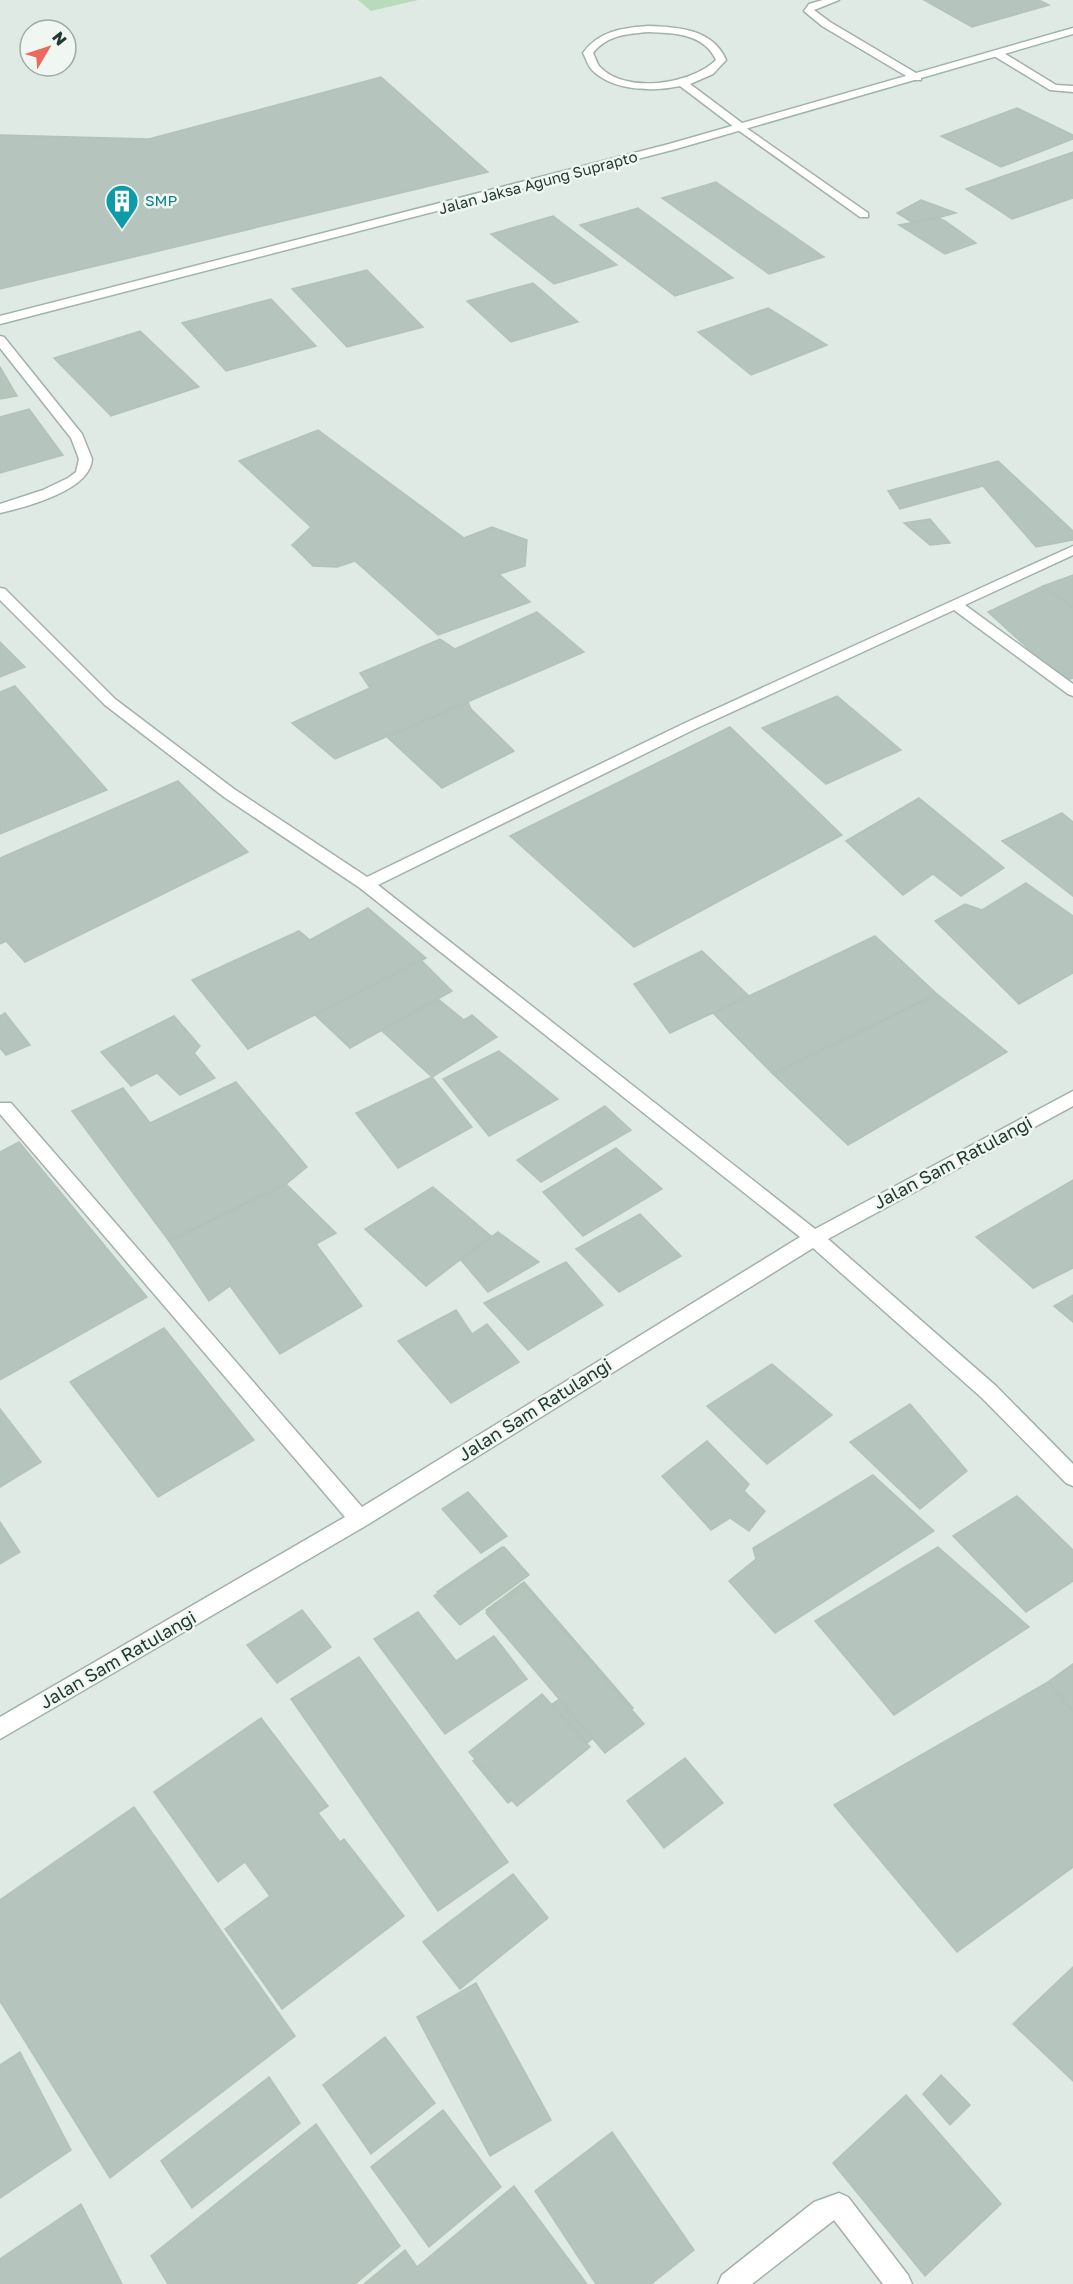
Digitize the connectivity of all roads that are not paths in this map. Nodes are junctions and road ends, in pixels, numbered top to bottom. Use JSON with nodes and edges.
{"nodes":[{"id":1,"x":834,"y":0,"type":"edge"},
{"id":2,"x":1073,"y":32,"type":"edge"},
{"id":3,"x":998,"y":54,"type":"junction"},
{"id":4,"x":917,"y":78,"type":"junction"},
{"id":5,"x":683,"y":84,"type":"junction"},
{"id":6,"x":1073,"y":89,"type":"edge"},
{"id":7,"x":742,"y":128,"type":"junction"},
{"id":8,"x":864,"y":215,"type":"dead end"},
{"id":9,"x":0,"y":320,"type":"edge"},
{"id":10,"x":0,"y":340,"type":"edge"},
{"id":11,"x":0,"y":509,"type":"edge"},
{"id":12,"x":1073,"y":550,"type":"edge"},
{"id":13,"x":0,"y":592,"type":"edge"},
{"id":14,"x":955,"y":604,"type":"junction"},
{"id":15,"x":1073,"y":691,"type":"edge"},
{"id":16,"x":366,"y":884,"type":"junction"},
{"id":17,"x":1073,"y":1098,"type":"edge"},
{"id":18,"x":5,"y":1108,"type":"dead end"},
{"id":19,"x":814,"y":1238,"type":"junction"},
{"id":20,"x":1073,"y":1478,"type":"edge"},
{"id":21,"x":360,"y":1519,"type":"junction"},
{"id":22,"x":0,"y":1729,"type":"edge"},
{"id":23,"x":732,"y":2284,"type":"edge"},
{"id":24,"x":899,"y":2284,"type":"edge"}],
"edges":[{"from":1,"to":4,"type":"street"},
{"from":2,"to":3,"type":"street","name":"Jalan Jaksa Agung Suprapto"},
{"from":3,"to":4,"type":"street","name":"Jalan Jaksa Agung Suprapto"},
{"from":3,"to":6,"type":"street"},
{"from":4,"to":7,"type":"street","name":"Jalan Jaksa Agung Suprapto"},
{"from":5,"to":5,"type":"street"},
{"from":5,"to":7,"type":"street"},
{"from":7,"to":8,"type":"street"},
{"from":7,"to":9,"type":"street","name":"Jalan Jaksa Agung Suprapto"},
{"from":10,"to":11,"type":"street"},
{"from":12,"to":14,"type":"street"},
{"from":13,"to":16,"type":"street"},
{"from":14,"to":15,"type":"street"},
{"from":14,"to":16,"type":"street"},
{"from":16,"to":19,"type":"street"},
{"from":17,"to":19,"type":"street","name":"Jalan Sam Ratulangi"},
{"from":18,"to":21,"type":"street"},
{"from":19,"to":20,"type":"street"},
{"from":19,"to":21,"type":"street","name":"Jalan Sam Ratulangi"},
{"from":21,"to":22,"type":"street","name":"Jalan Sam Ratulangi"},
{"from":23,"to":24,"type":"street"}]}
